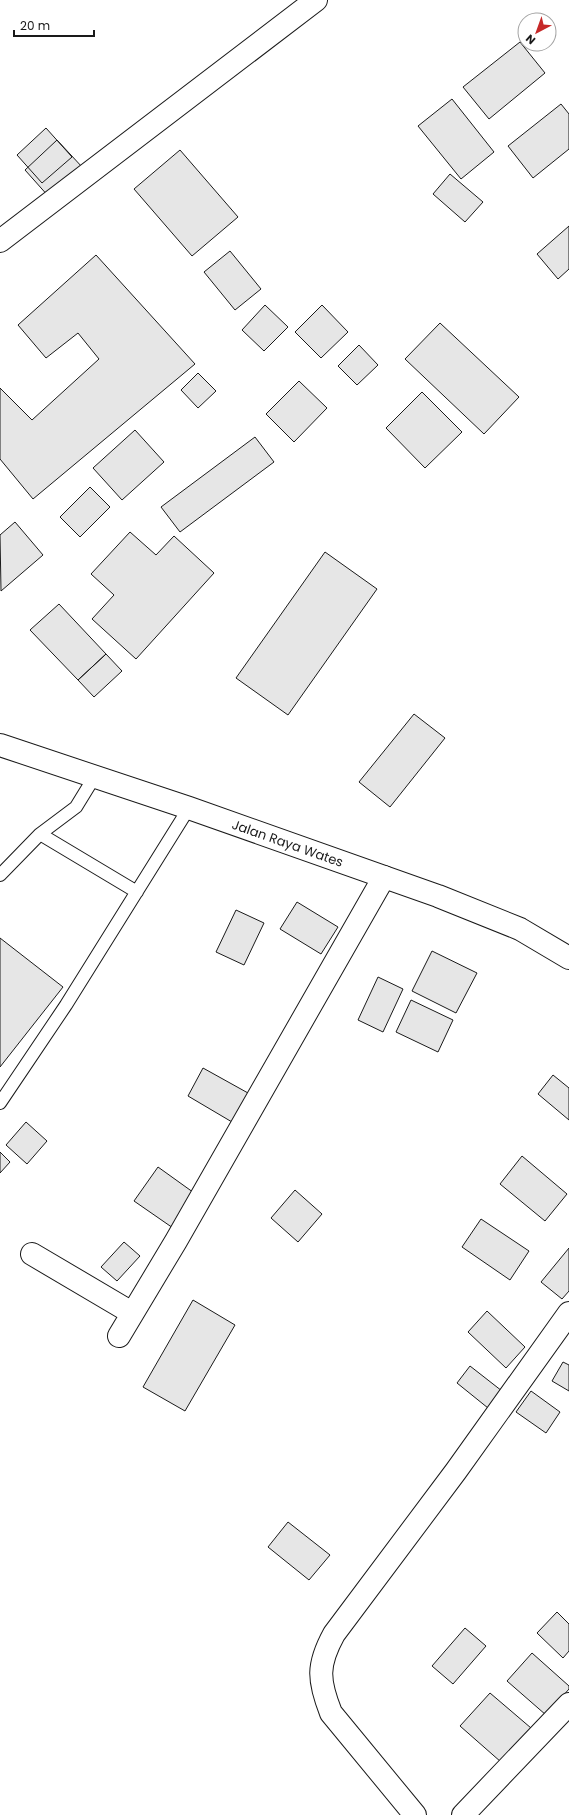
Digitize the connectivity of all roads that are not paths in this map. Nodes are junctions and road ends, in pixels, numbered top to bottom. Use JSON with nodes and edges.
{"nodes":[{"id":1,"x":316,"y":0,"type":"edge"},
{"id":2,"x":0,"y":241,"type":"edge"},
{"id":3,"x":0,"y":745,"type":"edge"},
{"id":4,"x":94,"y":776,"type":"junction"},
{"id":5,"x":189,"y":808,"type":"junction"},
{"id":6,"x":40,"y":834,"type":"junction"},
{"id":7,"x":0,"y":875,"type":"edge"},
{"id":8,"x":384,"y":877,"type":"junction"},
{"id":9,"x":137,"y":892,"type":"junction"},
{"id":10,"x":569,"y":958,"type":"edge"},
{"id":11,"x":0,"y":1103,"type":"edge"},
{"id":12,"x":32,"y":1254,"type":"dead end"},
{"id":13,"x":132,"y":1312,"type":"junction"},
{"id":14,"x":569,"y":1313,"type":"edge"},
{"id":15,"x":119,"y":1336,"type":"dead end"},
{"id":16,"x":569,"y":1704,"type":"edge"},
{"id":17,"x":415,"y":1815,"type":"edge"},
{"id":18,"x":463,"y":1815,"type":"edge"}],
"edges":[{"from":1,"to":2,"type":"main road"},
{"from":3,"to":4,"type":"main road","name":"Jalan Raya Wates"},
{"from":4,"to":5,"type":"main road","name":"Jalan Raya Wates"},
{"from":4,"to":6,"type":"lane"},
{"from":5,"to":8,"type":"main road","name":"Jalan Raya Wates"},
{"from":5,"to":9,"type":"lane"},
{"from":6,"to":7,"type":"lane"},
{"from":6,"to":9,"type":"lane"},
{"from":8,"to":10,"type":"main road","name":"Jalan Raya Wates"},
{"from":8,"to":13,"type":"main road"},
{"from":9,"to":11,"type":"lane"},
{"from":12,"to":13,"type":"main road"},
{"from":13,"to":15,"type":"main road"},
{"from":14,"to":17,"type":"main road"},
{"from":16,"to":18,"type":"main road"}]}
